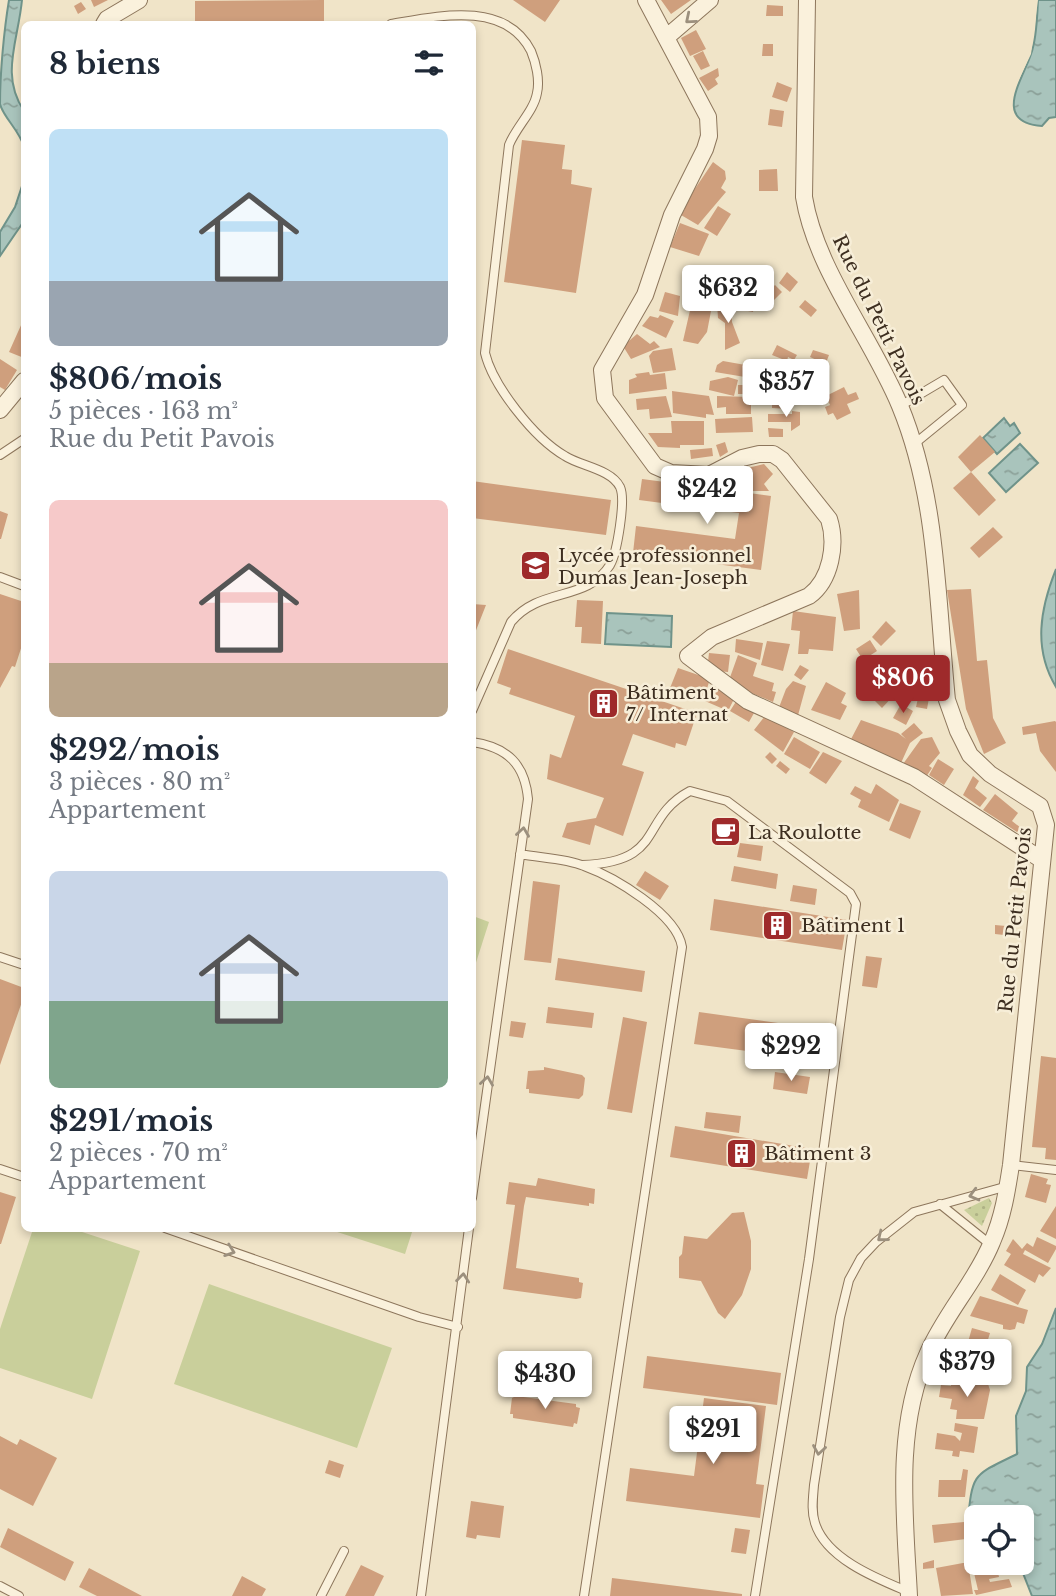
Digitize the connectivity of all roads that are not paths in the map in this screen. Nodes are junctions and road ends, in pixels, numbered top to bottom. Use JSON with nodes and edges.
{"nodes":[{"id":1,"x":139,"y":0,"type":"edge"},
{"id":2,"x":646,"y":0,"type":"edge"},
{"id":3,"x":710,"y":0,"type":"edge"},
{"id":4,"x":807,"y":0,"type":"edge"},
{"id":5,"x":106,"y":21,"type":"edge"},
{"id":6,"x":410,"y":21,"type":"edge"},
{"id":7,"x":668,"y":36,"type":"junction"},
{"id":8,"x":21,"y":385,"type":"edge"},
{"id":9,"x":900,"y":406,"type":"junction"},
{"id":10,"x":0,"y":410,"type":"edge"},
{"id":11,"x":21,"y":441,"type":"edge"},
{"id":12,"x":913,"y":445,"type":"junction"},
{"id":13,"x":0,"y":455,"type":"edge"},
{"id":14,"x":0,"y":577,"type":"edge"},
{"id":15,"x":21,"y":585,"type":"edge"},
{"id":16,"x":476,"y":702,"type":"edge"},
{"id":17,"x":476,"y":744,"type":"edge"},
{"id":18,"x":520,"y":854,"type":"junction"},
{"id":19,"x":1042,"y":860,"type":"junction"},
{"id":20,"x":582,"y":864,"type":"junction"},
{"id":21,"x":0,"y":957,"type":"edge"},
{"id":22,"x":21,"y":964,"type":"edge"},
{"id":23,"x":477,"y":1113,"type":"edge"},
{"id":24,"x":1011,"y":1165,"type":"junction"},
{"id":25,"x":0,"y":1169,"type":"edge"},
{"id":26,"x":1056,"y":1170,"type":"edge"},
{"id":27,"x":21,"y":1176,"type":"edge"},
{"id":28,"x":1008,"y":1186,"type":"junction"},
{"id":29,"x":940,"y":1204,"type":"junction"},
{"id":30,"x":176,"y":1232,"type":"edge"},
{"id":31,"x":469,"y":1232,"type":"edge"},
{"id":32,"x":991,"y":1245,"type":"junction"},
{"id":33,"x":458,"y":1327,"type":"junction"},
{"id":34,"x":344,"y":1551,"type":"dead end"},
{"id":35,"x":0,"y":1586,"type":"edge"},
{"id":36,"x":909,"y":1594,"type":"edge"},
{"id":37,"x":19,"y":1596,"type":"edge"},
{"id":38,"x":321,"y":1596,"type":"edge"},
{"id":39,"x":421,"y":1596,"type":"edge"},
{"id":40,"x":584,"y":1596,"type":"edge"},
{"id":41,"x":755,"y":1596,"type":"edge"}],
"edges":[{"from":1,"to":5,"type":"street"},
{"from":2,"to":7,"type":"street"},
{"from":3,"to":7,"type":"street","one_way":true},
{"from":4,"to":9,"type":"street","name":"Rue du Petit Pavois"},
{"from":6,"to":16,"type":"lane"},
{"from":7,"to":19,"type":"street"},
{"from":8,"to":10,"type":"street"},
{"from":9,"to":12,"type":"street","name":"Rue du Petit Pavois"},
{"from":9,"to":12,"type":"lane"},
{"from":11,"to":13,"type":"lane"},
{"from":12,"to":19,"type":"street","name":"Rue du Petit Pavois"},
{"from":14,"to":15,"type":"lane"},
{"from":18,"to":17,"type":"lane","one_way":true},
{"from":18,"to":20,"type":"lane"},
{"from":23,"to":18,"type":"lane","one_way":true},
{"from":19,"to":24,"type":"street","name":"Rue du Petit Pavois"},
{"from":20,"to":40,"type":"lane"},
{"from":20,"to":41,"type":"lane"},
{"from":21,"to":22,"type":"lane"},
{"from":24,"to":26,"type":"lane"},
{"from":24,"to":28,"type":"street","name":"Rue du Petit Pavois"},
{"from":25,"to":27,"type":"lane"},
{"from":28,"to":29,"type":"lane","one_way":true},
{"from":28,"to":32,"type":"street","name":"Rue du Petit Pavois"},
{"from":29,"to":32,"type":"lane"},
{"from":29,"to":36,"type":"lane","one_way":true},
{"from":30,"to":33,"type":"lane","one_way":true},
{"from":33,"to":31,"type":"lane","one_way":true},
{"from":32,"to":36,"type":"street","name":"Rue du Petit Pavois"},
{"from":33,"to":39,"type":"lane"},
{"from":34,"to":38,"type":"lane"},
{"from":35,"to":37,"type":"lane"}]}
